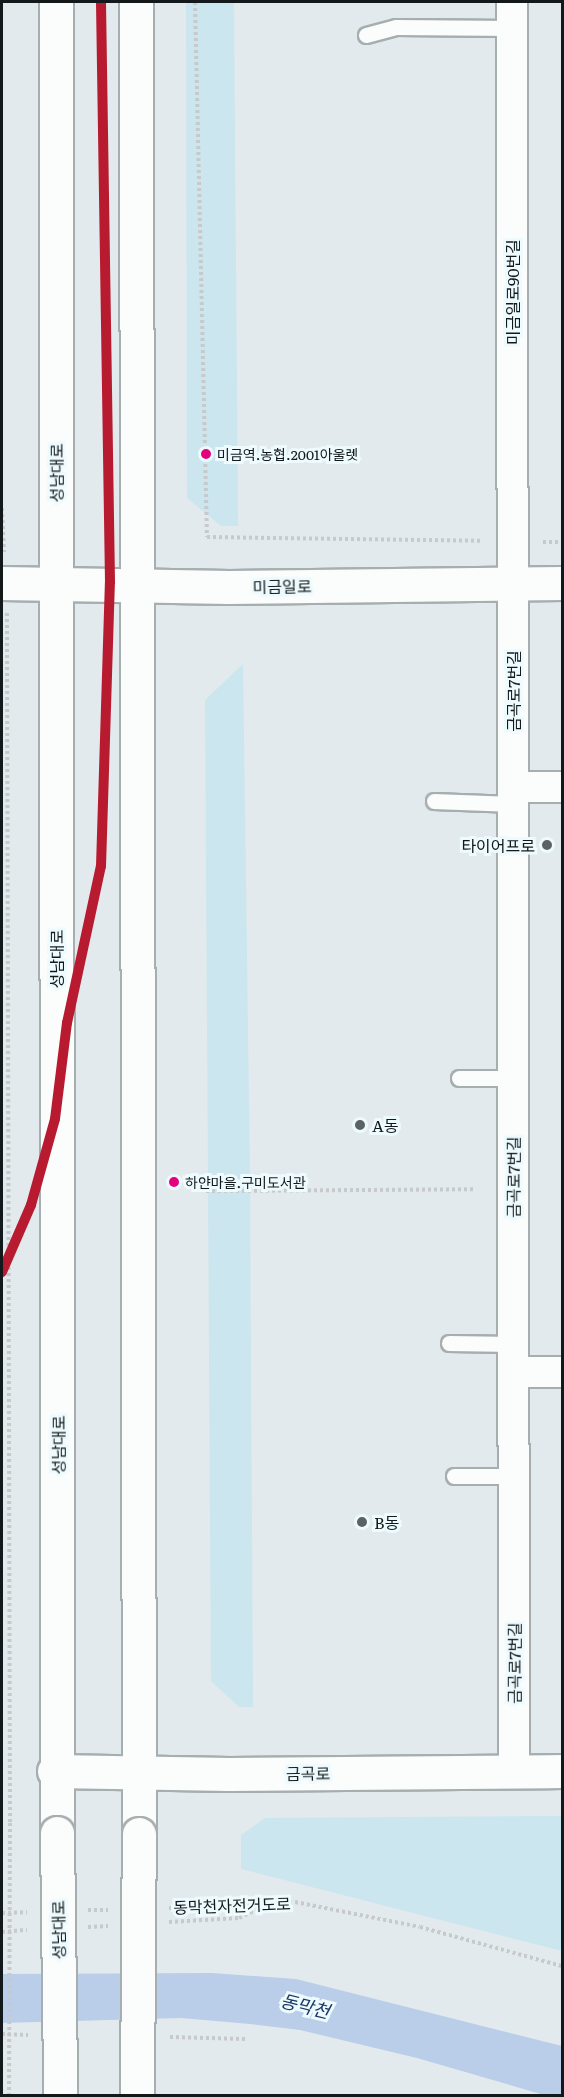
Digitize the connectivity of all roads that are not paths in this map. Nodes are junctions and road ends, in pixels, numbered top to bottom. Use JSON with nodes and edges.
{"nodes":[{"id":1,"x":56,"y":2,"type":"edge"},
{"id":2,"x":136,"y":2,"type":"edge"},
{"id":3,"x":512,"y":15,"type":"edge"},
{"id":4,"x":366,"y":35,"type":"dead end"},
{"id":5,"x":56,"y":582,"type":"junction"},
{"id":6,"x":137,"y":582,"type":"junction"},
{"id":7,"x":513,"y":583,"type":"junction"},
{"id":8,"x":562,"y":583,"type":"edge"},
{"id":9,"x":4,"y":596,"type":"edge"},
{"id":10,"x":562,"y":787,"type":"edge"},
{"id":11,"x":513,"y":796,"type":"junction"},
{"id":12,"x":434,"y":801,"type":"dead end"},
{"id":13,"x":459,"y":1078,"type":"dead end"},
{"id":14,"x":513,"y":1078,"type":"junction"},
{"id":15,"x":449,"y":1343,"type":"dead end"},
{"id":16,"x":513,"y":1358,"type":"junction"},
{"id":17,"x":562,"y":1372,"type":"edge"},
{"id":18,"x":454,"y":1476,"type":"dead end"},
{"id":19,"x":513,"y":1476,"type":"junction"},
{"id":20,"x":54,"y":1771,"type":"junction"},
{"id":21,"x":514,"y":1771,"type":"junction"},
{"id":22,"x":562,"y":1771,"type":"edge"},
{"id":23,"x":140,"y":1772,"type":"junction"},
{"id":24,"x":60,"y":2096,"type":"edge"},
{"id":25,"x":137,"y":2096,"type":"edge"}],
"edges":[{"from":1,"to":5,"type":"main road","name":"성남대로"},
{"from":2,"to":6,"type":"main road"},
{"from":3,"to":4,"type":"lane"},
{"from":3,"to":7,"type":"street","name":"미금일로90번길"},
{"from":5,"to":6,"type":"main road","name":"미금일로"},
{"from":5,"to":9,"type":"main road","name":"미금일로"},
{"from":5,"to":20,"type":"main road","name":"성남대로"},
{"from":6,"to":7,"type":"main road","name":"미금일로"},
{"from":6,"to":23,"type":"main road"},
{"from":7,"to":8,"type":"main road","name":"미금일로"},
{"from":7,"to":11,"type":"street","name":"금곡로7번길"},
{"from":10,"to":11,"type":"street"},
{"from":11,"to":12,"type":"lane"},
{"from":11,"to":14,"type":"street","name":"금곡로7번길"},
{"from":13,"to":14,"type":"lane"},
{"from":14,"to":16,"type":"street","name":"금곡로7번길"},
{"from":15,"to":16,"type":"lane"},
{"from":16,"to":17,"type":"street"},
{"from":16,"to":19,"type":"street","name":"금곡로7번길"},
{"from":18,"to":19,"type":"lane"},
{"from":19,"to":21,"type":"street","name":"금곡로7번길"},
{"from":20,"to":23,"type":"main road","name":"금곡로"},
{"from":20,"to":24,"type":"main road","name":"성남대로","bridge":true},
{"from":21,"to":22,"type":"main road","name":"금곡로"},
{"from":21,"to":23,"type":"main road","name":"금곡로"},
{"from":23,"to":25,"type":"main road","bridge":true}]}
